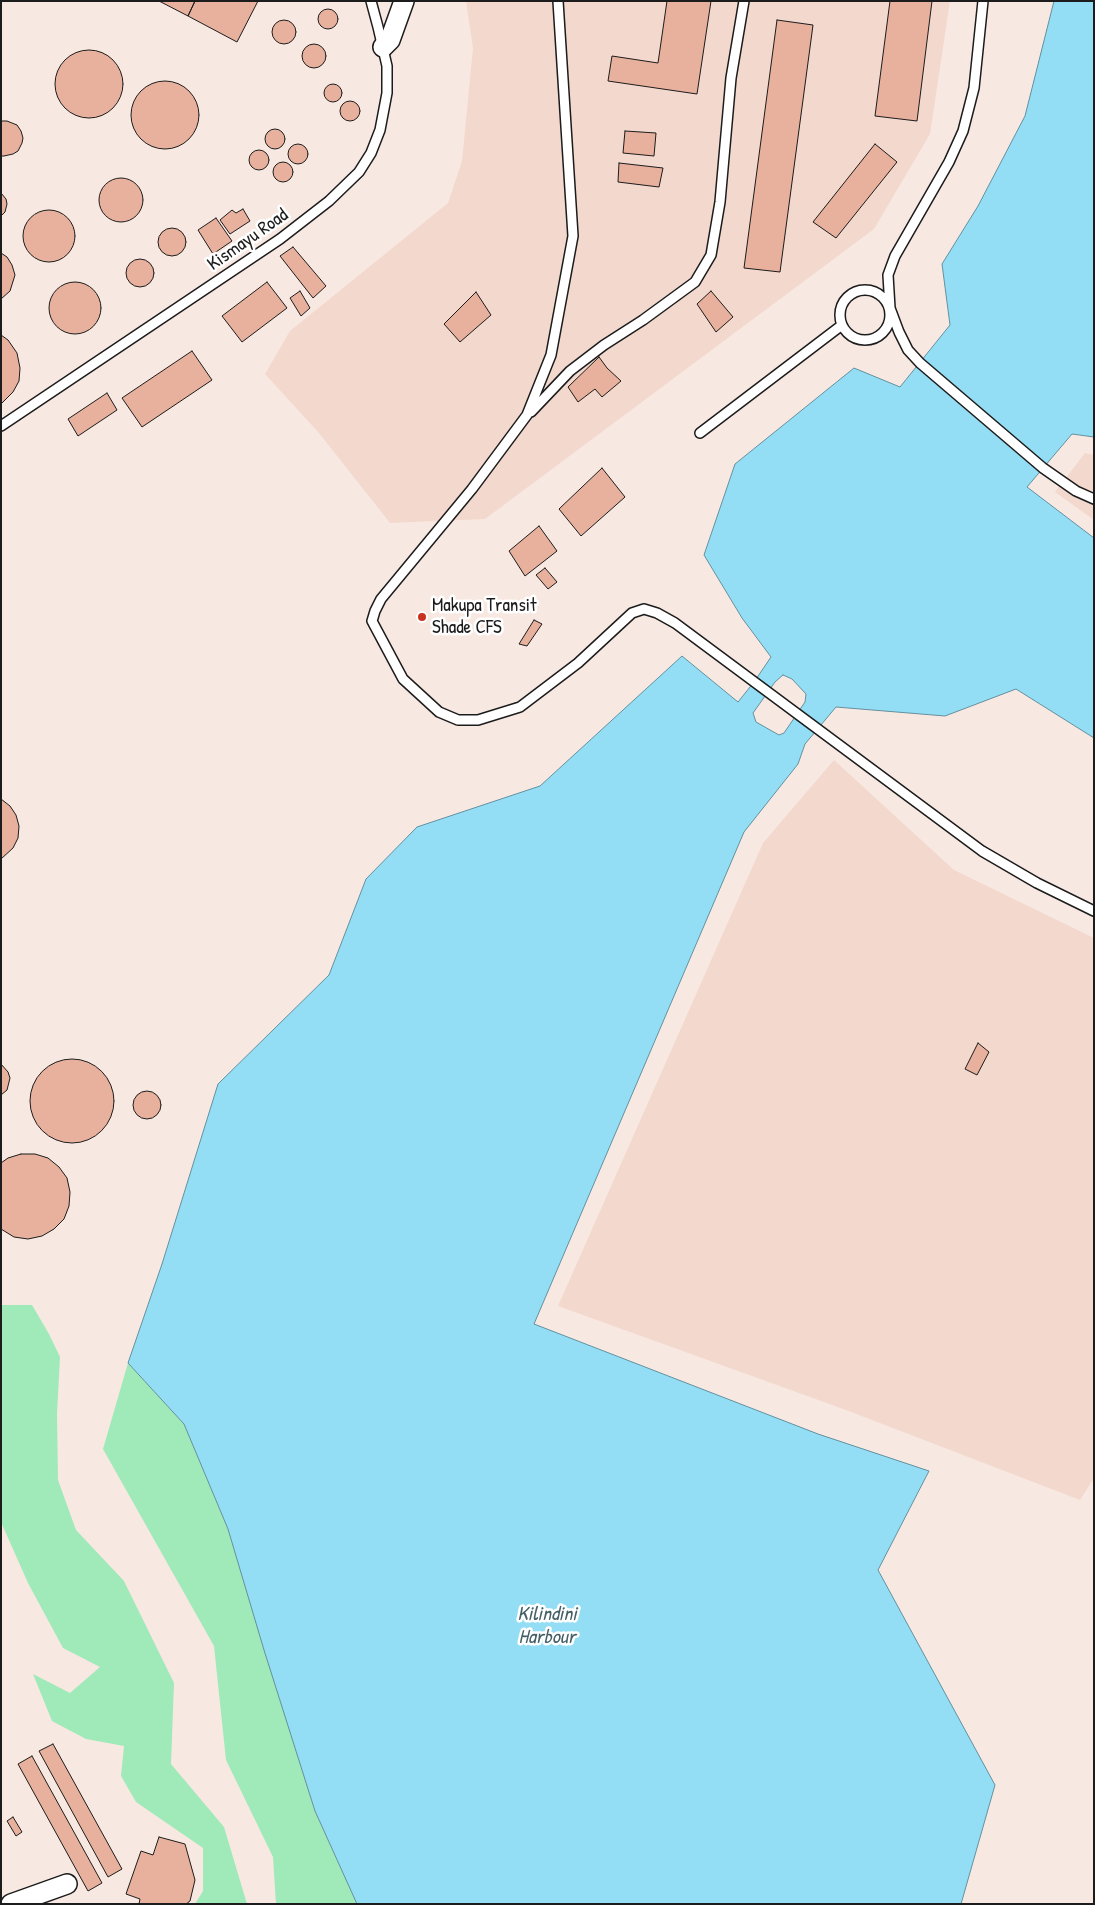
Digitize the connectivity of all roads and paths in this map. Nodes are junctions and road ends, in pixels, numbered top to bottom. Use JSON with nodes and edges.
{"nodes":[{"id":1,"x":371,"y":1,"type":"edge"},
{"id":2,"x":404,"y":1,"type":"edge"},
{"id":3,"x":558,"y":1,"type":"edge"},
{"id":4,"x":744,"y":1,"type":"edge"},
{"id":5,"x":983,"y":1,"type":"edge"},
{"id":6,"x":383,"y":47,"type":"junction"},
{"id":7,"x":890,"y":308,"type":"junction"},
{"id":8,"x":842,"y":325,"type":"junction"},
{"id":9,"x":527,"y":415,"type":"junction"},
{"id":10,"x":1,"y":426,"type":"edge"},
{"id":11,"x":700,"y":432,"type":"dead end"},
{"id":12,"x":1094,"y":500,"type":"edge"},
{"id":13,"x":1094,"y":911,"type":"edge"},
{"id":14,"x":67,"y":1884,"type":"dead end"},
{"id":15,"x":11,"y":1904,"type":"edge"}],
"edges":[{"from":1,"to":6,"type":"lane","name":"Kismayu Road"},
{"from":2,"to":6,"type":"street"},
{"from":3,"to":9,"type":"lane"},
{"from":4,"to":9,"type":"lane"},
{"from":5,"to":7,"type":"lane"},
{"from":6,"to":10,"type":"lane","name":"Kismayu Road"},
{"from":7,"to":8,"type":"lane"},
{"from":7,"to":8,"type":"lane"},
{"from":7,"to":12,"type":"lane"},
{"from":8,"to":11,"type":"lane"},
{"from":9,"to":13,"type":"lane"},
{"from":14,"to":15,"type":"street"}]}
